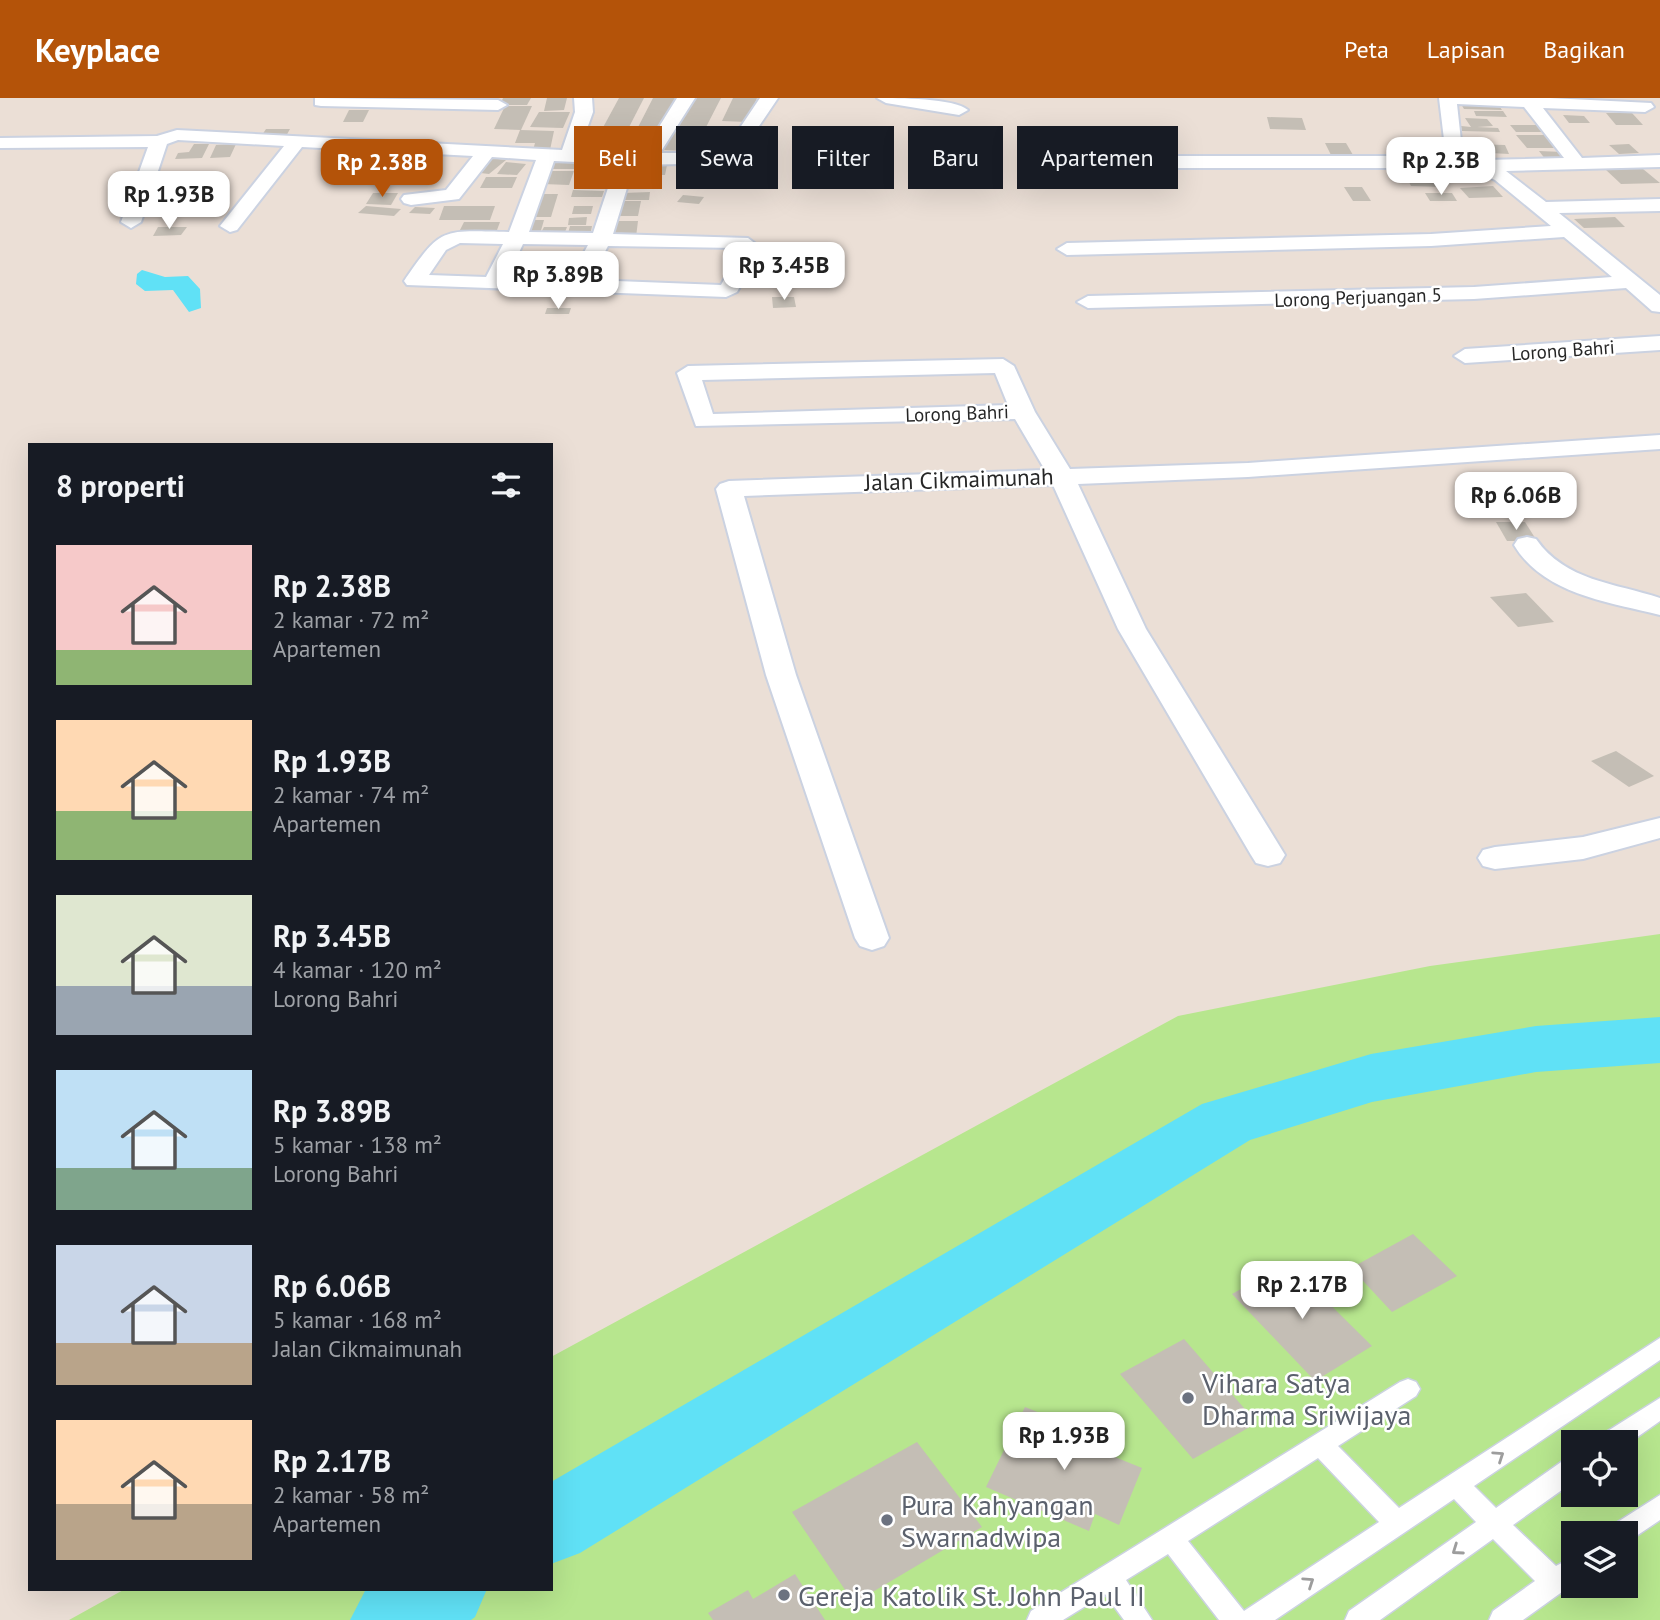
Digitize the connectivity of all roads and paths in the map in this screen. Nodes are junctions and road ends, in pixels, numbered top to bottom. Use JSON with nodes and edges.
{"nodes":[{"id":1,"x":686,"y":98,"type":"edge"},
{"id":2,"x":769,"y":98,"type":"edge"},
{"id":3,"x":886,"y":98,"type":"edge"},
{"id":4,"x":1448,"y":99,"type":"edge"},
{"id":5,"x":321,"y":101,"type":"dead end"},
{"id":6,"x":499,"y":102,"type":"edge"},
{"id":7,"x":1530,"y":103,"type":"junction"},
{"id":8,"x":589,"y":105,"type":"edge"},
{"id":9,"x":1645,"y":107,"type":"dead end"},
{"id":10,"x":959,"y":110,"type":"dead end"},
{"id":11,"x":662,"y":136,"type":"edge"},
{"id":12,"x":159,"y":141,"type":"junction"},
{"id":13,"x":297,"y":141,"type":"junction"},
{"id":14,"x":0,"y":143,"type":"edge"},
{"id":15,"x":482,"y":150,"type":"junction"},
{"id":16,"x":547,"y":154,"type":"junction"},
{"id":17,"x":569,"y":155,"type":"junction"},
{"id":18,"x":574,"y":155,"type":"edge"},
{"id":19,"x":662,"y":159,"type":"edge"},
{"id":20,"x":1660,"y":161,"type":"edge"},
{"id":21,"x":1178,"y":162,"type":"edge"},
{"id":22,"x":1577,"y":163,"type":"junction"},
{"id":23,"x":1476,"y":164,"type":"junction"},
{"id":24,"x":617,"y":189,"type":"edge"},
{"id":25,"x":411,"y":199,"type":"dead end"},
{"id":26,"x":1660,"y":205,"type":"edge"},
{"id":27,"x":1541,"y":208,"type":"junction"},
{"id":28,"x":131,"y":222,"type":"dead end"},
{"id":29,"x":230,"y":226,"type":"dead end"},
{"id":30,"x":1569,"y":231,"type":"junction"},
{"id":31,"x":517,"y":237,"type":"junction"},
{"id":32,"x":601,"y":239,"type":"junction"},
{"id":33,"x":676,"y":241,"type":"junction"},
{"id":34,"x":1318,"y":243,"type":"junction"},
{"id":35,"x":1067,"y":250,"type":"dead end"},
{"id":36,"x":1628,"y":282,"type":"junction"},
{"id":37,"x":493,"y":284,"type":"junction"},
{"id":38,"x":576,"y":287,"type":"junction"},
{"id":39,"x":652,"y":288,"type":"junction"},
{"id":40,"x":1345,"y":298,"type":"junction"},
{"id":41,"x":1088,"y":302,"type":"dead end"},
{"id":42,"x":1660,"y":306,"type":"edge"},
{"id":43,"x":1660,"y":343,"type":"edge"},
{"id":44,"x":1465,"y":356,"type":"dead end"},
{"id":45,"x":1023,"y":412,"type":"junction"},
{"id":46,"x":1660,"y":442,"type":"edge"},
{"id":47,"x":1061,"y":475,"type":"junction"},
{"id":48,"x":1527,"y":545,"type":"dead end"},
{"id":49,"x":1660,"y":607,"type":"edge"},
{"id":50,"x":1660,"y":828,"type":"edge"},
{"id":51,"x":1268,"y":855,"type":"dead end"},
{"id":52,"x":1495,"y":858,"type":"dead end"},
{"id":53,"x":872,"y":938,"type":"dead end"},
{"id":54,"x":1660,"y":1348,"type":"edge"},
{"id":55,"x":1408,"y":1389,"type":"dead end"},
{"id":56,"x":1660,"y":1408,"type":"edge"},
{"id":57,"x":1628,"y":1430,"type":"edge"},
{"id":58,"x":1320,"y":1444,"type":"junction"},
{"id":59,"x":1561,"y":1476,"type":"edge"},
{"id":60,"x":1455,"y":1484,"type":"junction"},
{"id":61,"x":1660,"y":1506,"type":"edge"},
{"id":62,"x":1496,"y":1522,"type":"junction"},
{"id":63,"x":1638,"y":1522,"type":"edge"},
{"id":64,"x":1397,"y":1523,"type":"junction"},
{"id":65,"x":1171,"y":1538,"type":"junction"},
{"id":66,"x":1561,"y":1573,"type":"edge"},
{"id":67,"x":1108,"y":1577,"type":"junction"},
{"id":68,"x":1561,"y":1577,"type":"edge"},
{"id":69,"x":1040,"y":1620,"type":"edge"},
{"id":70,"x":1139,"y":1620,"type":"edge"},
{"id":71,"x":1235,"y":1620,"type":"edge"},
{"id":72,"x":1253,"y":1620,"type":"edge"},
{"id":73,"x":1358,"y":1620,"type":"edge"},
{"id":74,"x":1502,"y":1620,"type":"edge"}],
"edges":[{"from":1,"to":11,"type":"street"},
{"from":2,"to":19,"type":"street"},
{"from":3,"to":10,"type":"street"},
{"from":4,"to":7,"type":"street"},
{"from":4,"to":23,"type":"street"},
{"from":5,"to":6,"type":"street"},
{"from":6,"to":15,"type":"street"},
{"from":7,"to":9,"type":"street"},
{"from":7,"to":22,"type":"street"},
{"from":8,"to":17,"type":"street"},
{"from":12,"to":13,"type":"street"},
{"from":12,"to":14,"type":"street"},
{"from":12,"to":28,"type":"street"},
{"from":13,"to":15,"type":"street"},
{"from":13,"to":29,"type":"street"},
{"from":15,"to":16,"type":"street"},
{"from":15,"to":25,"type":"street"},
{"from":16,"to":17,"type":"street"},
{"from":16,"to":31,"type":"street"},
{"from":17,"to":18,"type":"street"},
{"from":20,"to":22,"type":"street"},
{"from":21,"to":23,"type":"street"},
{"from":22,"to":23,"type":"street"},
{"from":23,"to":27,"type":"street"},
{"from":24,"to":32,"type":"street"},
{"from":26,"to":27,"type":"street"},
{"from":27,"to":30,"type":"street"},
{"from":30,"to":34,"type":"street"},
{"from":30,"to":36,"type":"street"},
{"from":31,"to":32,"type":"street"},
{"from":31,"to":37,"type":"street"},
{"from":31,"to":37,"type":"street"},
{"from":32,"to":33,"type":"street"},
{"from":32,"to":38,"type":"street"},
{"from":33,"to":39,"type":"street"},
{"from":33,"to":39,"type":"street"},
{"from":34,"to":35,"type":"street"},
{"from":34,"to":40,"type":"street"},
{"from":36,"to":40,"type":"street","name":"Lorong Perjuangan 5"},
{"from":36,"to":42,"type":"street"},
{"from":37,"to":38,"type":"street"},
{"from":38,"to":39,"type":"street"},
{"from":40,"to":41,"type":"street","name":"Lorong Perjuangan 5"},
{"from":43,"to":44,"type":"street","name":"Lorong Bahri"},
{"from":45,"to":45,"type":"street","name":"Lorong Bahri"},
{"from":45,"to":47,"type":"street"},
{"from":46,"to":47,"type":"street","name":"Jalan Cikmaimunah"},
{"from":47,"to":51,"type":"street"},
{"from":47,"to":53,"type":"street","name":"Jalan Cikmaimunah"},
{"from":48,"to":49,"type":"street"},
{"from":50,"to":52,"type":"street"},
{"from":60,"to":54,"type":"lane","one_way":true},
{"from":55,"to":58,"type":"lane"},
{"from":56,"to":57,"type":"lane"},
{"from":58,"to":64,"type":"lane"},
{"from":58,"to":65,"type":"lane"},
{"from":59,"to":62,"type":"lane"},
{"from":60,"to":62,"type":"lane"},
{"from":60,"to":64,"type":"lane"},
{"from":61,"to":63,"type":"lane"},
{"from":62,"to":66,"type":"lane"},
{"from":62,"to":73,"type":"lane","one_way":true},
{"from":72,"to":64,"type":"lane","one_way":true},
{"from":65,"to":67,"type":"lane"},
{"from":65,"to":71,"type":"lane"},
{"from":67,"to":69,"type":"lane"},
{"from":67,"to":70,"type":"lane"},
{"from":68,"to":74,"type":"lane"}]}
